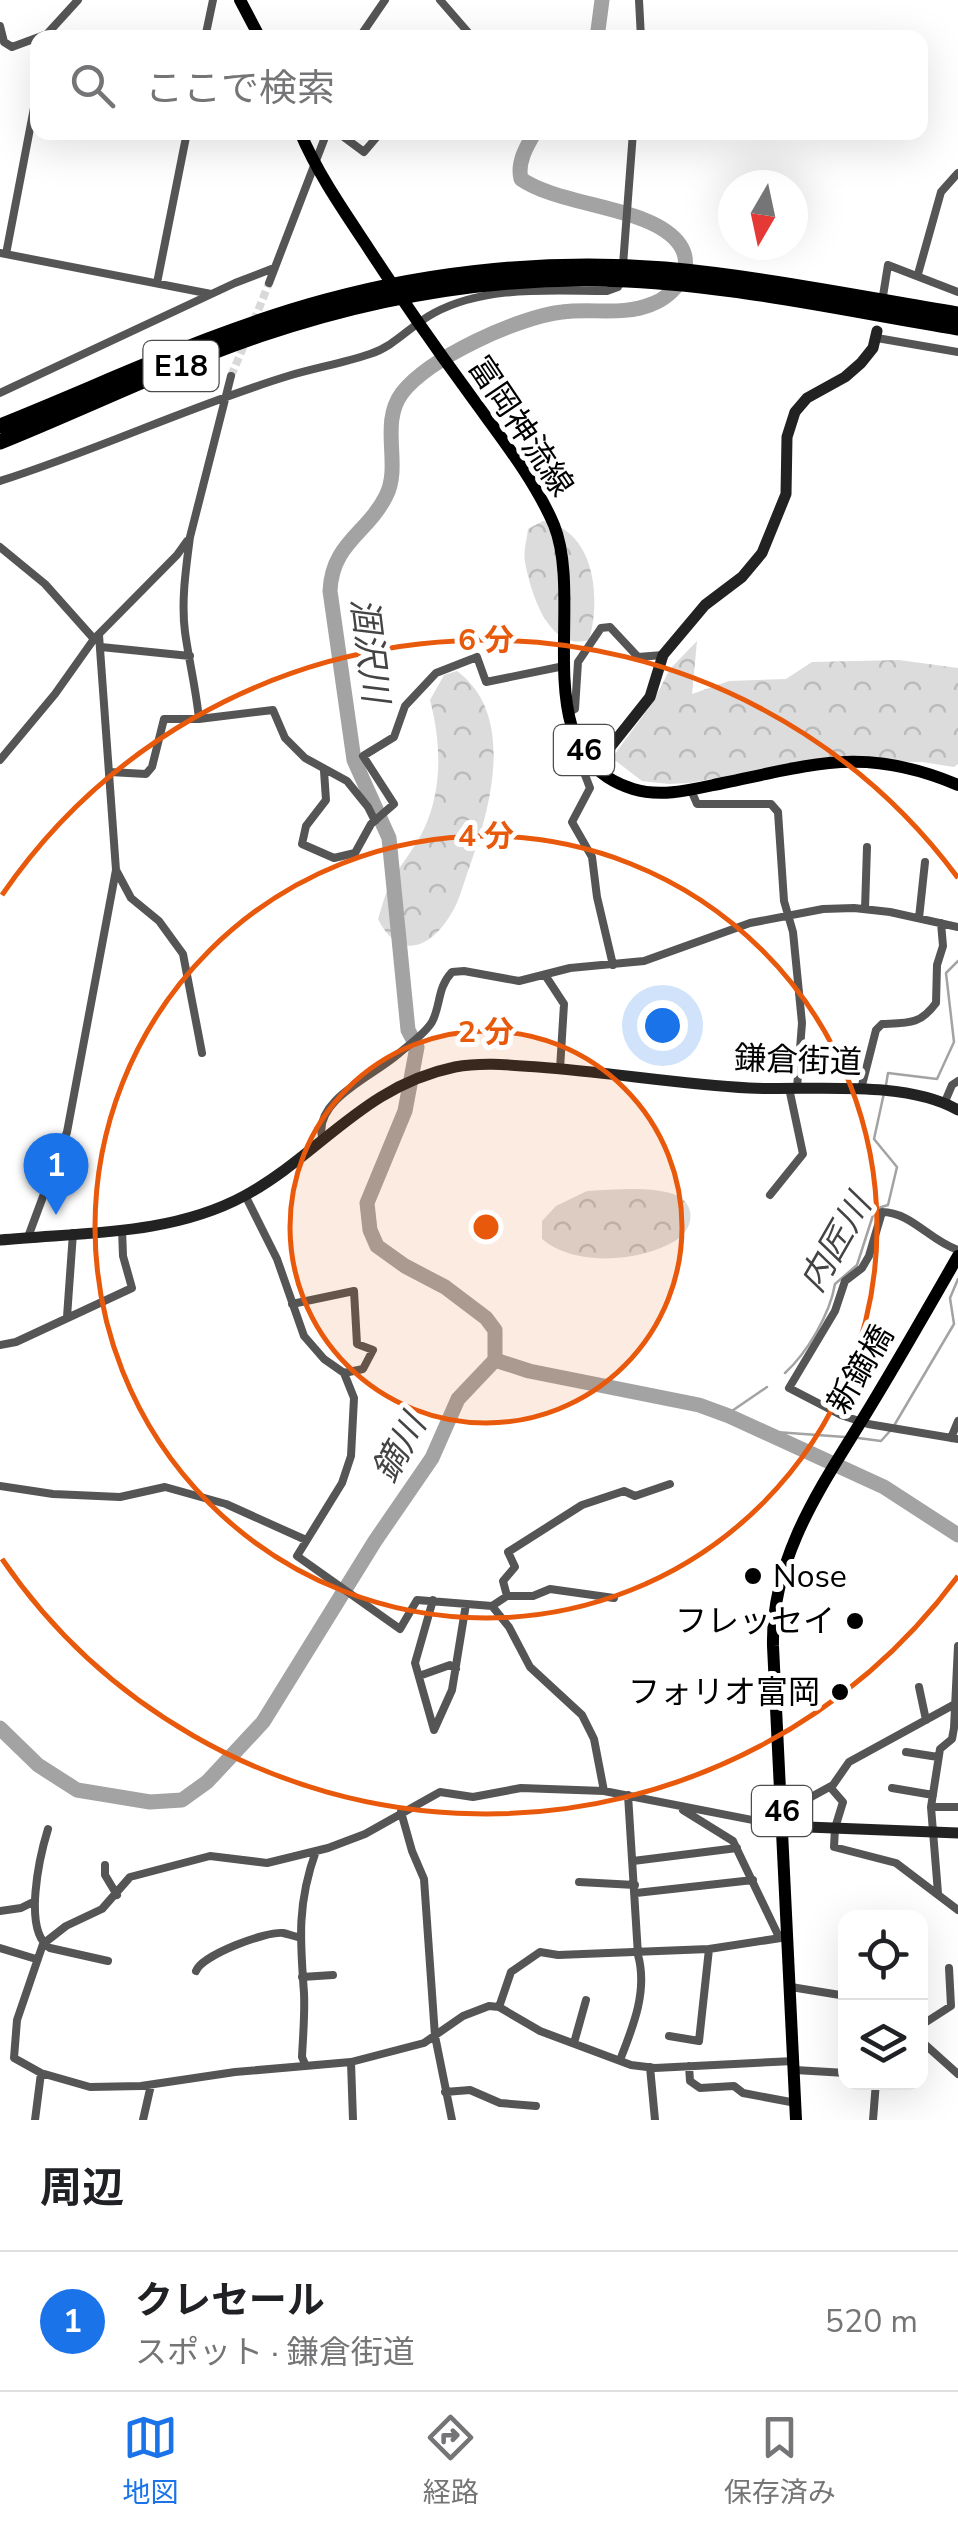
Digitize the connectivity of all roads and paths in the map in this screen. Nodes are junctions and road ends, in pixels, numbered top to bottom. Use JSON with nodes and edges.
{"nodes":[{"id":1,"x":78,"y":0,"type":"edge"},
{"id":2,"x":212,"y":0,"type":"edge"},
{"id":3,"x":240,"y":0,"type":"edge"},
{"id":4,"x":385,"y":0,"type":"edge"},
{"id":5,"x":440,"y":0,"type":"edge"},
{"id":6,"x":639,"y":0,"type":"edge"},
{"id":7,"x":0,"y":26,"type":"edge"},
{"id":8,"x":52,"y":30,"type":"edge"},
{"id":9,"x":206,"y":30,"type":"edge"},
{"id":10,"x":256,"y":30,"type":"edge"},
{"id":11,"x":364,"y":30,"type":"edge"},
{"id":12,"x":466,"y":30,"type":"edge"},
{"id":13,"x":640,"y":30,"type":"edge"},
{"id":14,"x":30,"y":41,"type":"edge"},
{"id":15,"x":30,"y":124,"type":"edge"},
{"id":16,"x":185,"y":140,"type":"edge"},
{"id":17,"x":303,"y":140,"type":"edge"},
{"id":18,"x":324,"y":140,"type":"edge"},
{"id":19,"x":348,"y":140,"type":"edge"},
{"id":20,"x":374,"y":140,"type":"edge"},
{"id":21,"x":632,"y":140,"type":"edge"},
{"id":22,"x":315,"y":167,"type":"junction"},
{"id":23,"x":958,"y":173,"type":"edge"},
{"id":24,"x":3,"y":254,"type":"edge"},
{"id":25,"x":274,"y":268,"type":"junction"},
{"id":26,"x":918,"y":274,"type":"junction"},
{"id":27,"x":269,"y":282,"type":"tunnel mouth"},
{"id":28,"x":158,"y":283,"type":"junction"},
{"id":29,"x":749,"y":286,"type":"junction"},
{"id":30,"x":958,"y":292,"type":"edge"},
{"id":31,"x":211,"y":294,"type":"junction"},
{"id":32,"x":366,"y":297,"type":"junction"},
{"id":33,"x":958,"y":314,"type":"edge"},
{"id":34,"x":420,"y":326,"type":"junction"},
{"id":35,"x":958,"y":328,"type":"edge"},
{"id":36,"x":877,"y":334,"type":"junction"},
{"id":37,"x":958,"y":352,"type":"edge"},
{"id":38,"x":232,"y":376,"type":"tunnel mouth"},
{"id":39,"x":0,"y":393,"type":"edge"},
{"id":40,"x":223,"y":400,"type":"junction"},
{"id":41,"x":0,"y":426,"type":"edge"},
{"id":42,"x":0,"y":442,"type":"edge"},
{"id":43,"x":0,"y":481,"type":"edge"},
{"id":44,"x":190,"y":537,"type":"junction"},
{"id":45,"x":0,"y":546,"type":"edge"},
{"id":46,"x":96,"y":637,"type":"junction"},
{"id":47,"x":101,"y":647,"type":"junction"},
{"id":48,"x":190,"y":656,"type":"junction"},
{"id":49,"x":664,"y":656,"type":"junction"},
{"id":50,"x":564,"y":666,"type":"junction"},
{"id":51,"x":567,"y":713,"type":"junction"},
{"id":52,"x":199,"y":718,"type":"junction"},
{"id":53,"x":0,"y":760,"type":"edge"},
{"id":54,"x":591,"y":760,"type":"junction"},
{"id":55,"x":324,"y":771,"type":"junction"},
{"id":56,"x":110,"y":772,"type":"junction"},
{"id":57,"x":958,"y":785,"type":"edge"},
{"id":58,"x":691,"y":790,"type":"junction"},
{"id":59,"x":375,"y":821,"type":"junction"},
{"id":60,"x":868,"y":847,"type":"dead end"},
{"id":61,"x":925,"y":862,"type":"dead end"},
{"id":62,"x":116,"y":870,"type":"junction"},
{"id":63,"x":866,"y":909,"type":"junction"},
{"id":64,"x":788,"y":914,"type":"junction"},
{"id":65,"x":919,"y":918,"type":"junction"},
{"id":66,"x":941,"y":923,"type":"junction"},
{"id":67,"x":957,"y":923,"type":"edge"},
{"id":68,"x":613,"y":965,"type":"junction"},
{"id":69,"x":545,"y":975,"type":"junction"},
{"id":70,"x":202,"y":1053,"type":"dead end"},
{"id":71,"x":560,"y":1069,"type":"junction"},
{"id":72,"x":958,"y":1082,"type":"edge"},
{"id":73,"x":793,"y":1088,"type":"junction"},
{"id":74,"x":860,"y":1089,"type":"junction"},
{"id":75,"x":944,"y":1104,"type":"junction"},
{"id":76,"x":958,"y":1110,"type":"edge"},
{"id":77,"x":322,"y":1137,"type":"junction"},
{"id":78,"x":770,"y":1195,"type":"dead end"},
{"id":79,"x":245,"y":1196,"type":"junction"},
{"id":80,"x":122,"y":1229,"type":"junction"},
{"id":81,"x":72,"y":1234,"type":"junction"},
{"id":82,"x":28,"y":1237,"type":"junction"},
{"id":83,"x":0,"y":1240,"type":"edge"},
{"id":84,"x":958,"y":1253,"type":"edge"},
{"id":85,"x":292,"y":1304,"type":"junction"},
{"id":86,"x":67,"y":1317,"type":"junction"},
{"id":87,"x":0,"y":1345,"type":"edge"},
{"id":88,"x":344,"y":1372,"type":"junction"},
{"id":89,"x":958,"y":1421,"type":"edge"},
{"id":90,"x":954,"y":1439,"type":"edge"},
{"id":91,"x":670,"y":1484,"type":"dead end"},
{"id":92,"x":0,"y":1486,"type":"edge"},
{"id":93,"x":306,"y":1540,"type":"junction"},
{"id":94,"x":507,"y":1596,"type":"junction"},
{"id":95,"x":614,"y":1598,"type":"dead end"},
{"id":96,"x":433,"y":1600,"type":"junction"},
{"id":97,"x":466,"y":1604,"type":"junction"},
{"id":98,"x":492,"y":1606,"type":"junction"},
{"id":99,"x":958,"y":1646,"type":"edge"},
{"id":100,"x":456,"y":1669,"type":"junction"},
{"id":101,"x":418,"y":1676,"type":"junction"},
{"id":102,"x":919,"y":1687,"type":"dead end"},
{"id":103,"x":955,"y":1704,"type":"junction"},
{"id":104,"x":926,"y":1720,"type":"junction"},
{"id":105,"x":906,"y":1752,"type":"dead end"},
{"id":106,"x":938,"y":1757,"type":"junction"},
{"id":107,"x":830,"y":1787,"type":"junction"},
{"id":108,"x":892,"y":1788,"type":"dead end"},
{"id":109,"x":604,"y":1790,"type":"junction"},
{"id":110,"x":628,"y":1795,"type":"junction"},
{"id":111,"x":932,"y":1795,"type":"junction"},
{"id":112,"x":677,"y":1805,"type":"junction"},
{"id":113,"x":931,"y":1807,"type":"junction"},
{"id":114,"x":958,"y":1807,"type":"edge"},
{"id":115,"x":782,"y":1809,"type":"junction"},
{"id":116,"x":402,"y":1812,"type":"junction"},
{"id":117,"x":782,"y":1826,"type":"junction"},
{"id":118,"x":835,"y":1828,"type":"junction"},
{"id":119,"x":48,"y":1829,"type":"dead end"},
{"id":120,"x":932,"y":1832,"type":"junction"},
{"id":121,"x":958,"y":1834,"type":"edge"},
{"id":122,"x":737,"y":1848,"type":"junction"},
{"id":123,"x":316,"y":1851,"type":"junction"},
{"id":124,"x":633,"y":1861,"type":"junction"},
{"id":125,"x":106,"y":1865,"type":"dead end"},
{"id":126,"x":753,"y":1880,"type":"junction"},
{"id":127,"x":579,"y":1882,"type":"dead end"},
{"id":128,"x":635,"y":1889,"type":"junction"},
{"id":129,"x":938,"y":1893,"type":"junction"},
{"id":130,"x":116,"y":1895,"type":"junction"},
{"id":131,"x":35,"y":1901,"type":"junction"},
{"id":132,"x":957,"y":1907,"type":"edge"},
{"id":133,"x":0,"y":1911,"type":"edge"},
{"id":134,"x":298,"y":1937,"type":"junction"},
{"id":135,"x":784,"y":1939,"type":"junction"},
{"id":136,"x":43,"y":1944,"type":"junction"},
{"id":137,"x":0,"y":1948,"type":"edge"},
{"id":138,"x":709,"y":1950,"type":"junction"},
{"id":139,"x":638,"y":1951,"type":"junction"},
{"id":140,"x":36,"y":1958,"type":"junction"},
{"id":141,"x":108,"y":1961,"type":"dead end"},
{"id":142,"x":949,"y":1968,"type":"dead end"},
{"id":143,"x":196,"y":1971,"type":"dead end"},
{"id":144,"x":333,"y":1976,"type":"dead end"},
{"id":145,"x":302,"y":1977,"type":"junction"},
{"id":146,"x":791,"y":1987,"type":"junction"},
{"id":147,"x":838,"y":1995,"type":"edge"},
{"id":148,"x":586,"y":2000,"type":"dead end"},
{"id":149,"x":500,"y":2008,"type":"junction"},
{"id":150,"x":928,"y":2021,"type":"edge"},
{"id":151,"x":435,"y":2036,"type":"junction"},
{"id":152,"x":669,"y":2036,"type":"dead end"},
{"id":153,"x":574,"y":2043,"type":"junction"},
{"id":154,"x":928,"y":2047,"type":"edge"},
{"id":155,"x":620,"y":2060,"type":"junction"},
{"id":156,"x":351,"y":2062,"type":"junction"},
{"id":157,"x":305,"y":2064,"type":"junction"},
{"id":158,"x":689,"y":2066,"type":"junction"},
{"id":159,"x":795,"y":2066,"type":"junction"},
{"id":160,"x":650,"y":2067,"type":"junction"},
{"id":161,"x":838,"y":2071,"type":"edge"},
{"id":162,"x":41,"y":2073,"type":"junction"},
{"id":163,"x":958,"y":2074,"type":"edge"},
{"id":164,"x":151,"y":2085,"type":"junction"},
{"id":165,"x":875,"y":2090,"type":"edge"},
{"id":166,"x":445,"y":2092,"type":"junction"},
{"id":167,"x":796,"y":2103,"type":"junction"},
{"id":168,"x":536,"y":2106,"type":"dead end"},
{"id":169,"x":35,"y":2120,"type":"edge"},
{"id":170,"x":143,"y":2120,"type":"edge"},
{"id":171,"x":353,"y":2120,"type":"edge"},
{"id":172,"x":452,"y":2120,"type":"edge"},
{"id":173,"x":655,"y":2120,"type":"edge"},
{"id":174,"x":796,"y":2120,"type":"edge"},
{"id":175,"x":872,"y":2120,"type":"edge"}],
"edges":[{"from":1,"to":8,"type":"street"},
{"from":2,"to":9,"type":"street"},
{"from":3,"to":10,"type":"main road"},
{"from":4,"to":11,"type":"street"},
{"from":5,"to":12,"type":"street"},
{"from":6,"to":13,"type":"street"},
{"from":7,"to":14,"type":"street"},
{"from":15,"to":24,"type":"street"},
{"from":16,"to":28,"type":"street"},
{"from":17,"to":22,"type":"main road","name":"富岡神流線","number":"46"},
{"from":18,"to":22,"type":"street"},
{"from":19,"to":20,"type":"street"},
{"from":21,"to":34,"type":"street"},
{"from":22,"to":25,"type":"street"},
{"from":22,"to":34,"type":"main road","name":"富岡神流線","number":"46"},
{"from":23,"to":26,"type":"street"},
{"from":24,"to":28,"type":"street"},
{"from":25,"to":27,"type":"street"},
{"from":25,"to":31,"type":"street"},
{"from":26,"to":30,"type":"street"},
{"from":26,"to":36,"type":"street"},
{"from":28,"to":31,"type":"street"},
{"from":29,"to":32,"type":"highway","number":"E18"},
{"from":29,"to":33,"type":"highway","number":"E18"},
{"from":29,"to":35,"type":"highway","number":"E18"},
{"from":31,"to":39,"type":"street"},
{"from":32,"to":41,"type":"highway","number":"E18"},
{"from":32,"to":42,"type":"highway","number":"E18"},
{"from":34,"to":40,"type":"street"},
{"from":34,"to":50,"type":"main road","name":"富岡神流線","number":"46"},
{"from":36,"to":37,"type":"street"},
{"from":36,"to":49,"type":"street"},
{"from":38,"to":40,"type":"street"},
{"from":40,"to":43,"type":"street"},
{"from":40,"to":44,"type":"street"},
{"from":44,"to":46,"type":"street"},
{"from":44,"to":48,"type":"street"},
{"from":45,"to":46,"type":"street"},
{"from":46,"to":47,"type":"street"},
{"from":46,"to":53,"type":"street"},
{"from":47,"to":48,"type":"street"},
{"from":47,"to":56,"type":"street"},
{"from":48,"to":52,"type":"street"},
{"from":49,"to":51,"type":"street"},
{"from":49,"to":54,"type":"street"},
{"from":50,"to":51,"type":"main road","name":"富岡神流線","number":"46"},
{"from":50,"to":59,"type":"street"},
{"from":51,"to":54,"type":"main road","name":"富岡神流線","number":"46"},
{"from":52,"to":55,"type":"street"},
{"from":52,"to":56,"type":"street"},
{"from":54,"to":58,"type":"main road","number":"46"},
{"from":54,"to":68,"type":"street"},
{"from":55,"to":59,"type":"street"},
{"from":55,"to":59,"type":"street"},
{"from":56,"to":62,"type":"street"},
{"from":57,"to":58,"type":"main road","number":"46"},
{"from":58,"to":64,"type":"street"},
{"from":60,"to":63,"type":"street"},
{"from":61,"to":65,"type":"street"},
{"from":62,"to":70,"type":"street"},
{"from":62,"to":82,"type":"street"},
{"from":63,"to":64,"type":"street"},
{"from":63,"to":65,"type":"street"},
{"from":64,"to":68,"type":"street"},
{"from":64,"to":73,"type":"street"},
{"from":65,"to":66,"type":"street"},
{"from":66,"to":67,"type":"street"},
{"from":66,"to":74,"type":"street"},
{"from":68,"to":69,"type":"street"},
{"from":69,"to":71,"type":"street"},
{"from":69,"to":77,"type":"street"},
{"from":71,"to":73,"type":"street","name":"鎌倉街道"},
{"from":71,"to":77,"type":"street","name":"鎌倉街道"},
{"from":72,"to":75,"type":"street"},
{"from":73,"to":74,"type":"street","name":"鎌倉街道"},
{"from":73,"to":78,"type":"street"},
{"from":74,"to":75,"type":"street","name":"鎌倉街道"},
{"from":75,"to":76,"type":"street","name":"鎌倉街道"},
{"from":77,"to":79,"type":"street"},
{"from":79,"to":80,"type":"street"},
{"from":79,"to":85,"type":"street"},
{"from":80,"to":81,"type":"street"},
{"from":80,"to":86,"type":"street"},
{"from":81,"to":82,"type":"street"},
{"from":81,"to":86,"type":"street"},
{"from":82,"to":83,"type":"street"},
{"from":84,"to":90,"type":"street"},
{"from":84,"to":115,"type":"main road","name":"新鏑橋","number":"46"},
{"from":85,"to":88,"type":"street"},
{"from":85,"to":88,"type":"street"},
{"from":86,"to":87,"type":"street"},
{"from":88,"to":93,"type":"street"},
{"from":89,"to":90,"type":"street"},
{"from":91,"to":94,"type":"street"},
{"from":92,"to":93,"type":"street"},
{"from":93,"to":96,"type":"street"},
{"from":94,"to":95,"type":"street"},
{"from":94,"to":98,"type":"street"},
{"from":96,"to":97,"type":"street"},
{"from":96,"to":101,"type":"street"},
{"from":97,"to":98,"type":"street"},
{"from":97,"to":100,"type":"street"},
{"from":98,"to":109,"type":"street"},
{"from":99,"to":103,"type":"street"},
{"from":100,"to":101,"type":"street"},
{"from":100,"to":101,"type":"street"},
{"from":102,"to":104,"type":"street"},
{"from":103,"to":104,"type":"street"},
{"from":103,"to":106,"type":"street"},
{"from":104,"to":107,"type":"street"},
{"from":105,"to":106,"type":"street"},
{"from":106,"to":111,"type":"street"},
{"from":107,"to":115,"type":"street"},
{"from":107,"to":118,"type":"street"},
{"from":108,"to":111,"type":"street"},
{"from":109,"to":110,"type":"street"},
{"from":109,"to":116,"type":"street"},
{"from":110,"to":112,"type":"street"},
{"from":110,"to":124,"type":"street"},
{"from":111,"to":113,"type":"street"},
{"from":112,"to":117,"type":"street"},
{"from":112,"to":122,"type":"street"},
{"from":113,"to":114,"type":"street"},
{"from":113,"to":120,"type":"street"},
{"from":115,"to":117,"type":"main road","number":"46"},
{"from":116,"to":123,"type":"street"},
{"from":116,"to":151,"type":"street"},
{"from":117,"to":118,"type":"street"},
{"from":117,"to":135,"type":"main road","number":"46"},
{"from":118,"to":120,"type":"street"},
{"from":118,"to":129,"type":"street"},
{"from":119,"to":131,"type":"street"},
{"from":120,"to":121,"type":"street"},
{"from":120,"to":129,"type":"street"},
{"from":122,"to":124,"type":"street"},
{"from":122,"to":126,"type":"street"},
{"from":123,"to":130,"type":"street"},
{"from":123,"to":134,"type":"street"},
{"from":124,"to":128,"type":"street"},
{"from":125,"to":130,"type":"street"},
{"from":126,"to":128,"type":"street"},
{"from":126,"to":135,"type":"street"},
{"from":127,"to":128,"type":"street"},
{"from":128,"to":139,"type":"street"},
{"from":129,"to":132,"type":"street"},
{"from":130,"to":136,"type":"street"},
{"from":131,"to":133,"type":"street"},
{"from":131,"to":136,"type":"street"},
{"from":134,"to":143,"type":"street"},
{"from":134,"to":145,"type":"street"},
{"from":135,"to":138,"type":"street"},
{"from":135,"to":146,"type":"main road","number":"46"},
{"from":136,"to":140,"type":"street"},
{"from":136,"to":141,"type":"street"},
{"from":137,"to":140,"type":"street"},
{"from":138,"to":139,"type":"street"},
{"from":138,"to":152,"type":"street"},
{"from":139,"to":149,"type":"street"},
{"from":139,"to":155,"type":"street"},
{"from":140,"to":162,"type":"street"},
{"from":142,"to":150,"type":"street"},
{"from":144,"to":145,"type":"street"},
{"from":145,"to":157,"type":"street"},
{"from":146,"to":147,"type":"street"},
{"from":146,"to":159,"type":"main road","number":"46"},
{"from":148,"to":153,"type":"street"},
{"from":149,"to":151,"type":"street"},
{"from":149,"to":153,"type":"street"},
{"from":151,"to":156,"type":"street"},
{"from":151,"to":166,"type":"street"},
{"from":153,"to":155,"type":"street"},
{"from":154,"to":163,"type":"street"},
{"from":155,"to":160,"type":"street"},
{"from":156,"to":157,"type":"street"},
{"from":156,"to":171,"type":"street"},
{"from":157,"to":164,"type":"street"},
{"from":158,"to":159,"type":"street"},
{"from":158,"to":160,"type":"street"},
{"from":158,"to":167,"type":"street"},
{"from":159,"to":161,"type":"street"},
{"from":159,"to":167,"type":"main road","number":"46"},
{"from":160,"to":173,"type":"street"},
{"from":162,"to":164,"type":"street"},
{"from":162,"to":169,"type":"street"},
{"from":164,"to":170,"type":"street"},
{"from":165,"to":175,"type":"street"},
{"from":166,"to":168,"type":"street"},
{"from":166,"to":172,"type":"street"},
{"from":167,"to":174,"type":"main road","number":"46"}]}
